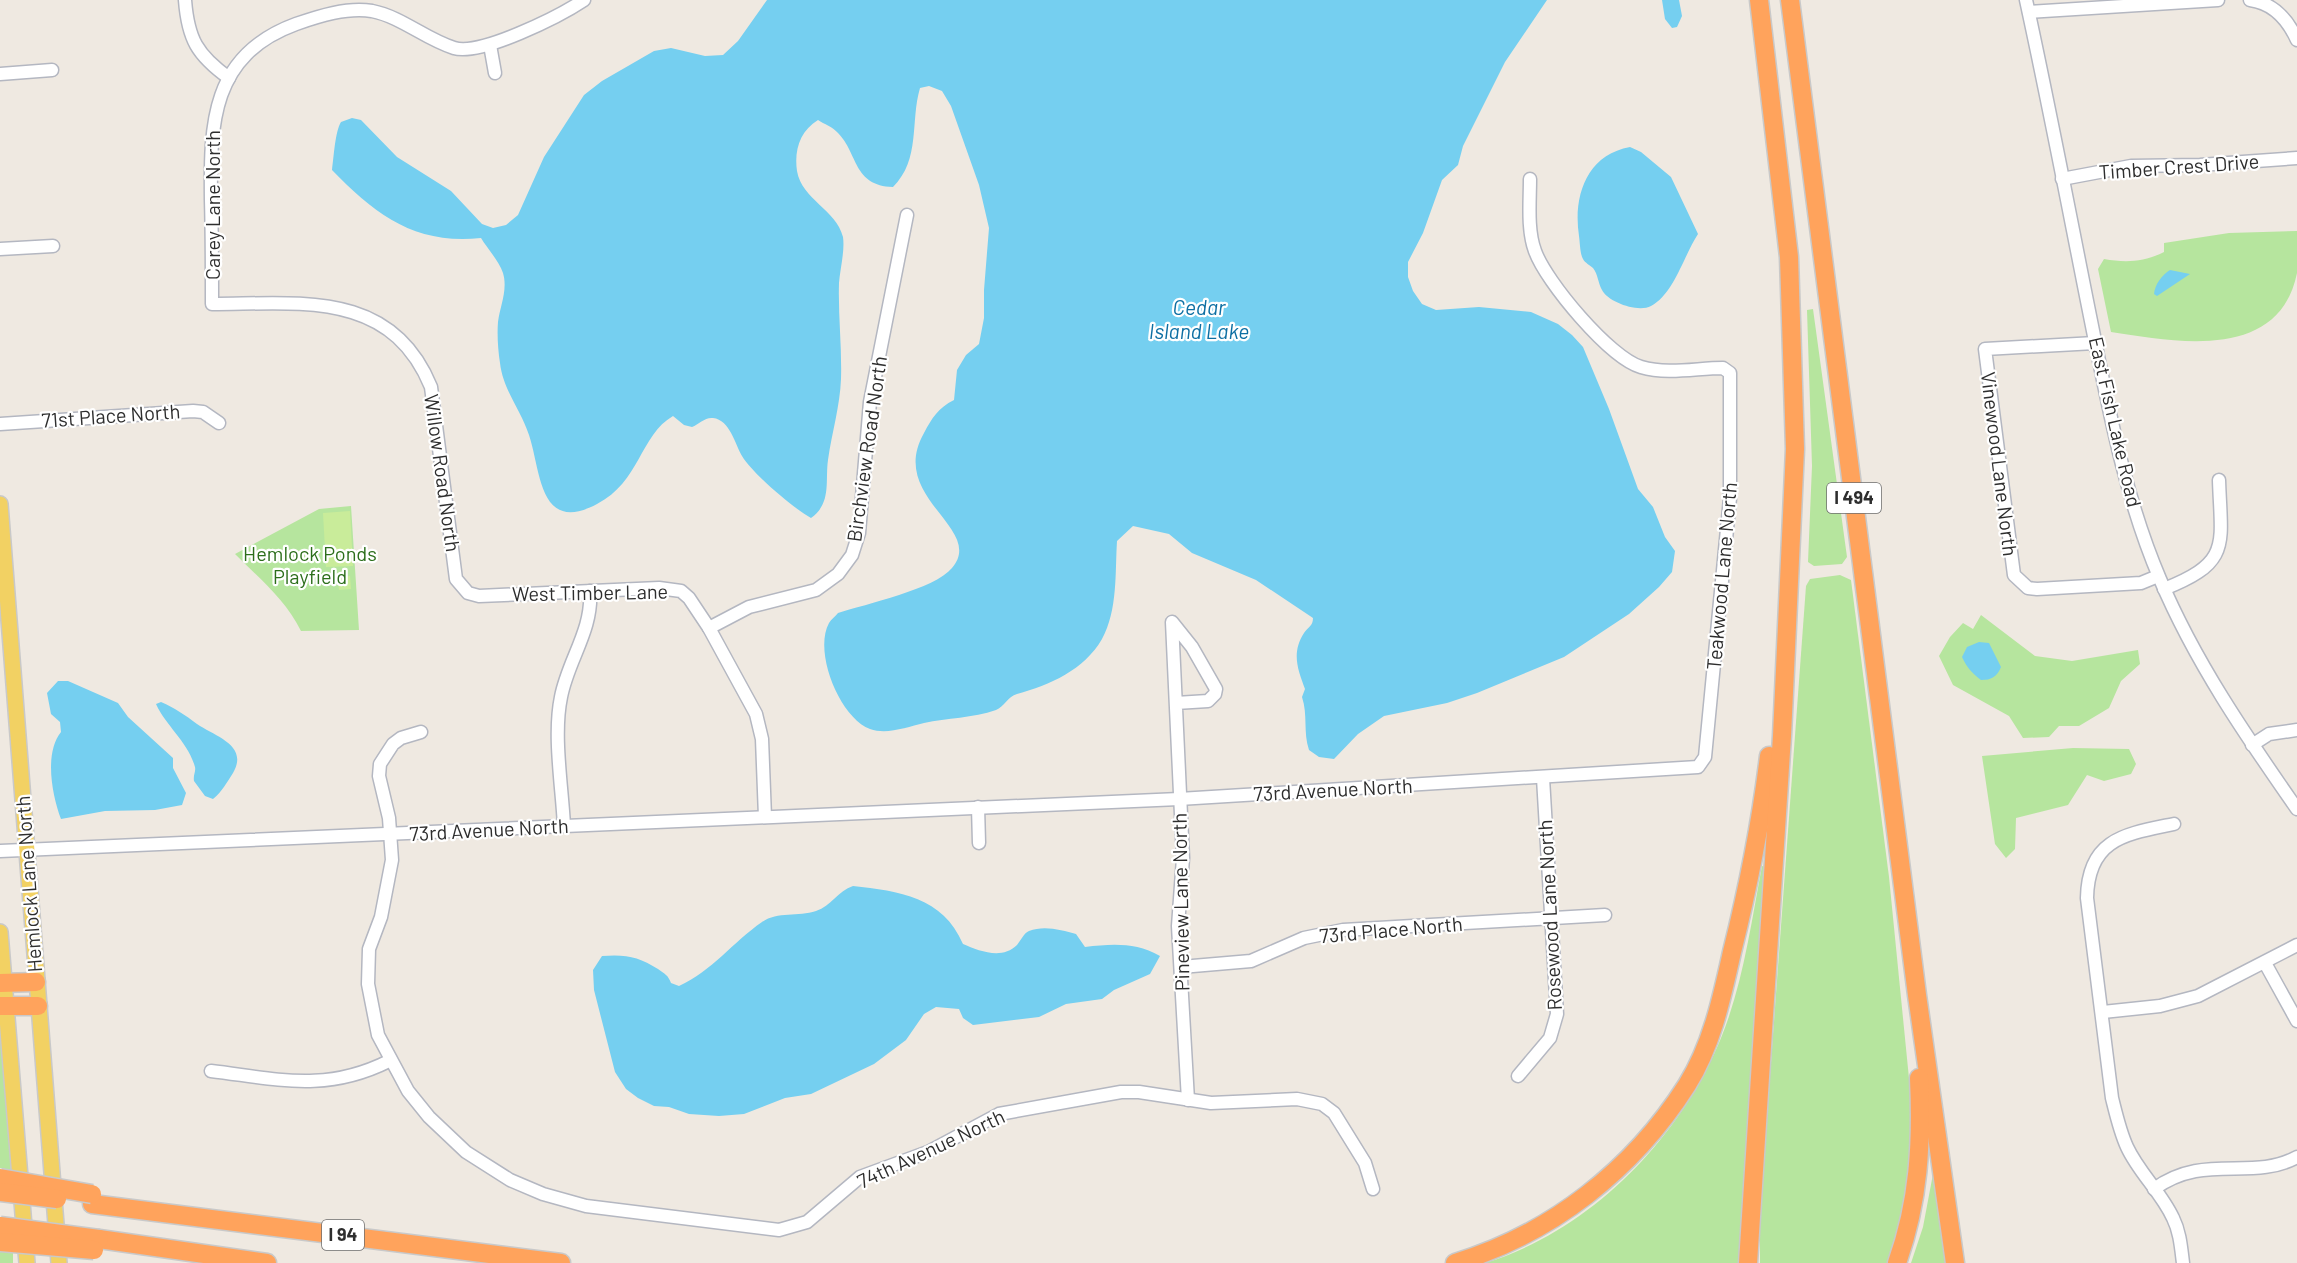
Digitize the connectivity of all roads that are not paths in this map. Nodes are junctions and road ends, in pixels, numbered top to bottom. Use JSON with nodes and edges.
{"nodes":[{"id":1,"x":185,"y":0,"type":"edge"},
{"id":2,"x":584,"y":0,"type":"edge"},
{"id":3,"x":1759,"y":0,"type":"edge"},
{"id":4,"x":1790,"y":0,"type":"edge"},
{"id":5,"x":2218,"y":0,"type":"edge"},
{"id":6,"x":2250,"y":0,"type":"edge"},
{"id":7,"x":2028,"y":6,"type":"edge"},
{"id":8,"x":2297,"y":40,"type":"edge"},
{"id":9,"x":490,"y":45,"type":"junction"},
{"id":10,"x":52,"y":70,"type":"dead end"},
{"id":11,"x":495,"y":73,"type":"dead end"},
{"id":12,"x":0,"y":74,"type":"edge"},
{"id":13,"x":229,"y":78,"type":"junction"},
{"id":14,"x":2297,"y":159,"type":"edge"},
{"id":15,"x":1530,"y":179,"type":"dead end"},
{"id":16,"x":2062,"y":179,"type":"junction"},
{"id":17,"x":907,"y":215,"type":"dead end"},
{"id":18,"x":53,"y":246,"type":"dead end"},
{"id":19,"x":0,"y":249,"type":"edge"},
{"id":20,"x":212,"y":304,"type":"joint"},
{"id":21,"x":2095,"y":343,"type":"junction"},
{"id":22,"x":219,"y":423,"type":"dead end"},
{"id":23,"x":0,"y":424,"type":"edge"},
{"id":24,"x":2219,"y":480,"type":"dead end"},
{"id":25,"x":0,"y":504,"type":"edge"},
{"id":26,"x":2158,"y":576,"type":"junction"},
{"id":27,"x":2164,"y":589,"type":"junction"},
{"id":28,"x":590,"y":591,"type":"junction"},
{"id":29,"x":468,"y":593,"type":"joint"},
{"id":30,"x":709,"y":628,"type":"junction"},
{"id":31,"x":1787,"y":633,"type":"junction"},
{"id":32,"x":1176,"y":703,"type":"junction"},
{"id":33,"x":2297,"y":730,"type":"edge"},
{"id":34,"x":421,"y":732,"type":"dead end"},
{"id":35,"x":2252,"y":745,"type":"junction"},
{"id":36,"x":1689,"y":769,"type":"joint"},
{"id":37,"x":1543,"y":778,"type":"junction"},
{"id":38,"x":1179,"y":799,"type":"junction"},
{"id":39,"x":978,"y":807,"type":"junction"},
{"id":40,"x":2297,"y":809,"type":"edge"},
{"id":41,"x":765,"y":817,"type":"junction"},
{"id":42,"x":2174,"y":824,"type":"dead end"},
{"id":43,"x":564,"y":826,"type":"junction"},
{"id":44,"x":391,"y":834,"type":"junction"},
{"id":45,"x":979,"y":843,"type":"dead end"},
{"id":46,"x":27,"y":850,"type":"junction"},
{"id":47,"x":0,"y":851,"type":"edge"},
{"id":48,"x":1605,"y":915,"type":"dead end"},
{"id":49,"x":1552,"y":918,"type":"junction"},
{"id":50,"x":0,"y":932,"type":"edge"},
{"id":51,"x":2297,"y":945,"type":"edge"},
{"id":52,"x":2265,"y":963,"type":"junction"},
{"id":53,"x":1181,"y":967,"type":"junction"},
{"id":54,"x":36,"y":982,"type":"junction"},
{"id":55,"x":2,"y":984,"type":"edge"},
{"id":56,"x":1917,"y":995,"type":"junction"},
{"id":57,"x":3,"y":1006,"type":"edge"},
{"id":58,"x":38,"y":1006,"type":"junction"},
{"id":59,"x":2103,"y":1012,"type":"junction"},
{"id":60,"x":2297,"y":1022,"type":"edge"},
{"id":61,"x":389,"y":1061,"type":"junction"},
{"id":62,"x":211,"y":1071,"type":"dead end"},
{"id":63,"x":1518,"y":1076,"type":"dead end"},
{"id":64,"x":1188,"y":1100,"type":"junction"},
{"id":65,"x":2297,"y":1157,"type":"edge"},
{"id":66,"x":0,"y":1178,"type":"edge"},
{"id":67,"x":1373,"y":1189,"type":"dead end"},
{"id":68,"x":2154,"y":1189,"type":"junction"},
{"id":69,"x":0,"y":1192,"type":"edge"},
{"id":70,"x":92,"y":1199,"type":"junction"},
{"id":71,"x":0,"y":1226,"type":"edge"},
{"id":72,"x":0,"y":1242,"type":"edge"},
{"id":73,"x":99,"y":1245,"type":"junction"},
{"id":74,"x":27,"y":1263,"type":"edge"},
{"id":75,"x":59,"y":1263,"type":"edge"},
{"id":76,"x":229,"y":1263,"type":"edge"},
{"id":77,"x":267,"y":1263,"type":"edge"},
{"id":78,"x":561,"y":1263,"type":"edge"},
{"id":79,"x":1455,"y":1263,"type":"edge"},
{"id":80,"x":1748,"y":1263,"type":"edge"},
{"id":81,"x":1897,"y":1263,"type":"edge"},
{"id":82,"x":1955,"y":1263,"type":"edge"},
{"id":83,"x":2183,"y":1263,"type":"edge"}],
"edges":[{"from":1,"to":13,"type":"street"},
{"from":2,"to":9,"type":"street","name":"Carey Lane North"},
{"from":3,"to":31,"type":"highway"},
{"from":4,"to":56,"type":"highway","number":"I 494"},
{"from":5,"to":7,"type":"street"},
{"from":6,"to":8,"type":"street"},
{"from":7,"to":16,"type":"street","name":"East Fish Lake Road"},
{"from":9,"to":11,"type":"street"},
{"from":9,"to":13,"type":"street","name":"Carey Lane North"},
{"from":10,"to":12,"type":"street"},
{"from":13,"to":20,"type":"street","name":"Carey Lane North"},
{"from":14,"to":16,"type":"street","name":"Timber Crest Drive"},
{"from":15,"to":36,"type":"street","name":"Teakwood Lane North"},
{"from":16,"to":21,"type":"street","name":"East Fish Lake Road"},
{"from":17,"to":30,"type":"street","name":"Birchview Road North"},
{"from":18,"to":19,"type":"street"},
{"from":20,"to":29,"type":"street","name":"Willow Road North"},
{"from":21,"to":26,"type":"street","name":"East Fish Lake Road"},
{"from":21,"to":26,"type":"street","name":"Vinewood Lane North"},
{"from":22,"to":23,"type":"street","name":"71st Place North"},
{"from":24,"to":27,"type":"street"},
{"from":25,"to":46,"type":"main road","name":"Hemlock Lane North"},
{"from":26,"to":27,"type":"street","name":"East Fish Lake Road"},
{"from":27,"to":35,"type":"street","name":"East Fish Lake Road"},
{"from":28,"to":29,"type":"street","name":"West Timber Lane"},
{"from":28,"to":30,"type":"street","name":"West Timber Lane"},
{"from":28,"to":43,"type":"street"},
{"from":30,"to":41,"type":"street","name":"West Timber Lane"},
{"from":31,"to":79,"type":"highway"},
{"from":31,"to":80,"type":"highway"},
{"from":32,"to":32,"type":"street","name":"Pineview Lane North"},
{"from":32,"to":38,"type":"street","name":"Pineview Lane North"},
{"from":33,"to":35,"type":"street"},
{"from":34,"to":44,"type":"street","name":"74th Avenue North"},
{"from":35,"to":40,"type":"street","name":"East Fish Lake Road"},
{"from":36,"to":37,"type":"street","name":"73rd Avenue North"},
{"from":37,"to":38,"type":"street","name":"73rd Avenue North"},
{"from":37,"to":49,"type":"street","name":"Rosewood Lane North"},
{"from":38,"to":39,"type":"street","name":"73rd Avenue North"},
{"from":38,"to":53,"type":"street","name":"Pineview Lane North"},
{"from":39,"to":41,"type":"street","name":"73rd Avenue North"},
{"from":39,"to":45,"type":"street"},
{"from":41,"to":43,"type":"street","name":"73rd Avenue North"},
{"from":42,"to":59,"type":"street"},
{"from":43,"to":44,"type":"street","name":"73rd Avenue North"},
{"from":44,"to":46,"type":"street","name":"73rd Avenue North"},
{"from":44,"to":61,"type":"street","name":"74th Avenue North"},
{"from":46,"to":47,"type":"street","name":"73rd Avenue North"},
{"from":46,"to":54,"type":"main road","name":"Hemlock Lane North"},
{"from":48,"to":49,"type":"street","name":"73rd Place North"},
{"from":49,"to":53,"type":"street","name":"73rd Place North"},
{"from":49,"to":63,"type":"street","name":"Rosewood Lane North"},
{"from":50,"to":55,"type":"main road","name":"Hemlock Lane North"},
{"from":51,"to":52,"type":"street"},
{"from":52,"to":59,"type":"street"},
{"from":52,"to":60,"type":"street"},
{"from":53,"to":64,"type":"street","name":"Pineview Lane North"},
{"from":54,"to":55,"type":"highway"},
{"from":54,"to":58,"type":"main road","name":"Hemlock Lane North"},
{"from":55,"to":57,"type":"main road","name":"Hemlock Lane North"},
{"from":56,"to":81,"type":"highway"},
{"from":56,"to":82,"type":"highway"},
{"from":57,"to":58,"type":"highway"},
{"from":57,"to":74,"type":"main road","name":"Hemlock Lane North"},
{"from":58,"to":75,"type":"main road","name":"Hemlock Lane North"},
{"from":59,"to":68,"type":"street"},
{"from":61,"to":62,"type":"street"},
{"from":61,"to":64,"type":"street","name":"74th Avenue North"},
{"from":64,"to":67,"type":"street","name":"74th Avenue North"},
{"from":65,"to":68,"type":"street"},
{"from":66,"to":70,"type":"highway","bridge":true},
{"from":68,"to":83,"type":"street"},
{"from":69,"to":70,"type":"highway","number":"I 94","bridge":true},
{"from":70,"to":78,"type":"highway","number":"I 94"},
{"from":71,"to":73,"type":"highway","bridge":true},
{"from":72,"to":73,"type":"highway","bridge":true},
{"from":73,"to":76,"type":"highway"},
{"from":73,"to":77,"type":"highway"}]}
